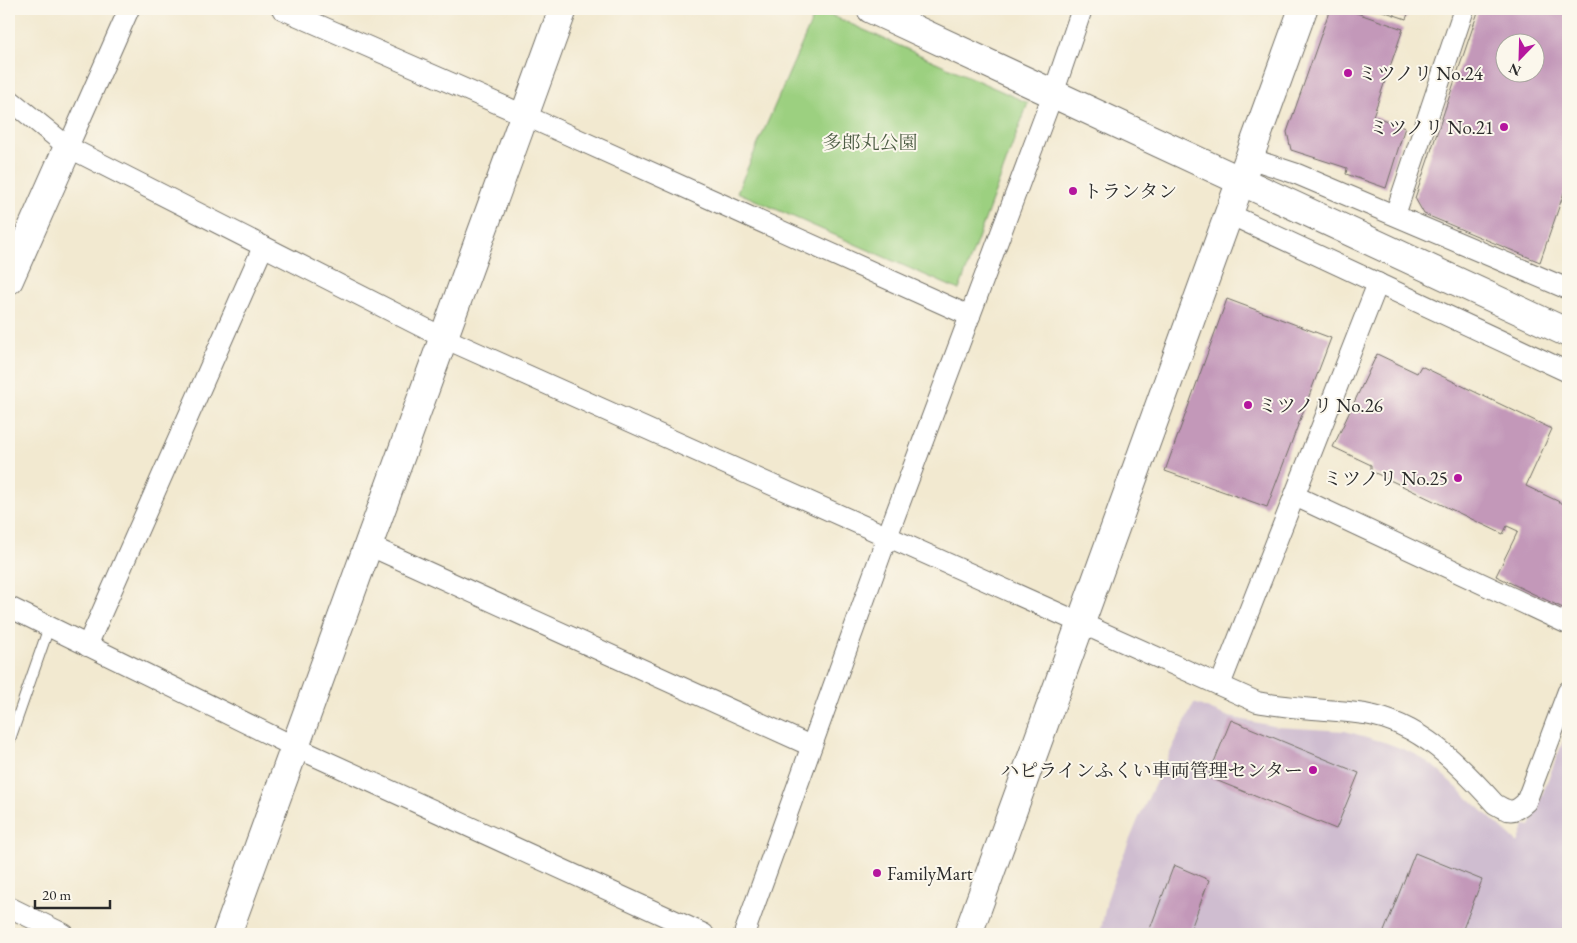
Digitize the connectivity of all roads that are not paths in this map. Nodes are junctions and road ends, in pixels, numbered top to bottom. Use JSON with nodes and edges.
{"nodes":[{"id":1,"x":129,"y":9,"type":"edge"},
{"id":2,"x":282,"y":9,"type":"edge"},
{"id":3,"x":563,"y":9,"type":"edge"},
{"id":4,"x":871,"y":9,"type":"edge"},
{"id":5,"x":1082,"y":9,"type":"edge"},
{"id":6,"x":1303,"y":9,"type":"edge"},
{"id":7,"x":1464,"y":9,"type":"edge"},
{"id":8,"x":1052,"y":94,"type":"junction"},
{"id":9,"x":9,"y":99,"type":"edge"},
{"id":10,"x":524,"y":115,"type":"junction"},
{"id":11,"x":68,"y":147,"type":"junction"},
{"id":12,"x":1245,"y":169,"type":"junction"},
{"id":13,"x":1229,"y":214,"type":"junction"},
{"id":14,"x":1395,"y":215,"type":"junction"},
{"id":15,"x":263,"y":247,"type":"junction"},
{"id":16,"x":9,"y":280,"type":"edge"},
{"id":17,"x":1378,"y":283,"type":"junction"},
{"id":18,"x":1568,"y":289,"type":"edge"},
{"id":19,"x":970,"y":316,"type":"junction"},
{"id":20,"x":1568,"y":333,"type":"edge"},
{"id":21,"x":444,"y":338,"type":"junction"},
{"id":22,"x":1568,"y":372,"type":"edge"},
{"id":23,"x":1294,"y":496,"type":"junction"},
{"id":24,"x":887,"y":537,"type":"junction"},
{"id":25,"x":368,"y":545,"type":"junction"},
{"id":26,"x":9,"y":607,"type":"edge"},
{"id":27,"x":1081,"y":624,"type":"junction"},
{"id":28,"x":1568,"y":624,"type":"edge"},
{"id":29,"x":49,"y":627,"type":"junction"},
{"id":30,"x":87,"y":646,"type":"junction"},
{"id":31,"x":1220,"y":685,"type":"junction"},
{"id":32,"x":1568,"y":691,"type":"edge"},
{"id":33,"x":9,"y":742,"type":"edge"},
{"id":34,"x":811,"y":746,"type":"junction"},
{"id":35,"x":295,"y":747,"type":"junction"},
{"id":36,"x":9,"y":908,"type":"edge"},
{"id":37,"x":230,"y":933,"type":"edge"},
{"id":38,"x":64,"y":934,"type":"edge"},
{"id":39,"x":704,"y":934,"type":"edge"},
{"id":40,"x":744,"y":934,"type":"edge"},
{"id":41,"x":968,"y":934,"type":"edge"}],
"edges":[{"from":1,"to":11,"type":"street"},
{"from":2,"to":10,"type":"street"},
{"from":3,"to":10,"type":"street"},
{"from":4,"to":8,"type":"street"},
{"from":5,"to":8,"type":"street"},
{"from":6,"to":12,"type":"street"},
{"from":7,"to":14,"type":"street"},
{"from":8,"to":12,"type":"street"},
{"from":8,"to":19,"type":"street"},
{"from":9,"to":11,"type":"street"},
{"from":10,"to":19,"type":"street"},
{"from":10,"to":21,"type":"street"},
{"from":11,"to":15,"type":"street"},
{"from":11,"to":16,"type":"street"},
{"from":12,"to":13,"type":"street"},
{"from":12,"to":14,"type":"street"},
{"from":12,"to":20,"type":"street"},
{"from":13,"to":17,"type":"street"},
{"from":13,"to":27,"type":"street"},
{"from":14,"to":18,"type":"street"},
{"from":15,"to":21,"type":"street"},
{"from":15,"to":30,"type":"street"},
{"from":17,"to":22,"type":"street"},
{"from":17,"to":23,"type":"street"},
{"from":19,"to":24,"type":"street"},
{"from":21,"to":24,"type":"street"},
{"from":21,"to":25,"type":"street"},
{"from":23,"to":28,"type":"street"},
{"from":23,"to":31,"type":"street"},
{"from":24,"to":27,"type":"street"},
{"from":24,"to":34,"type":"street"},
{"from":25,"to":34,"type":"street"},
{"from":25,"to":35,"type":"street"},
{"from":26,"to":29,"type":"street"},
{"from":27,"to":31,"type":"street"},
{"from":27,"to":41,"type":"street"},
{"from":29,"to":30,"type":"street"},
{"from":29,"to":33,"type":"lane"},
{"from":30,"to":35,"type":"street"},
{"from":31,"to":32,"type":"street"},
{"from":34,"to":40,"type":"street"},
{"from":35,"to":37,"type":"street"},
{"from":35,"to":39,"type":"street"},
{"from":36,"to":38,"type":"street"}]}
